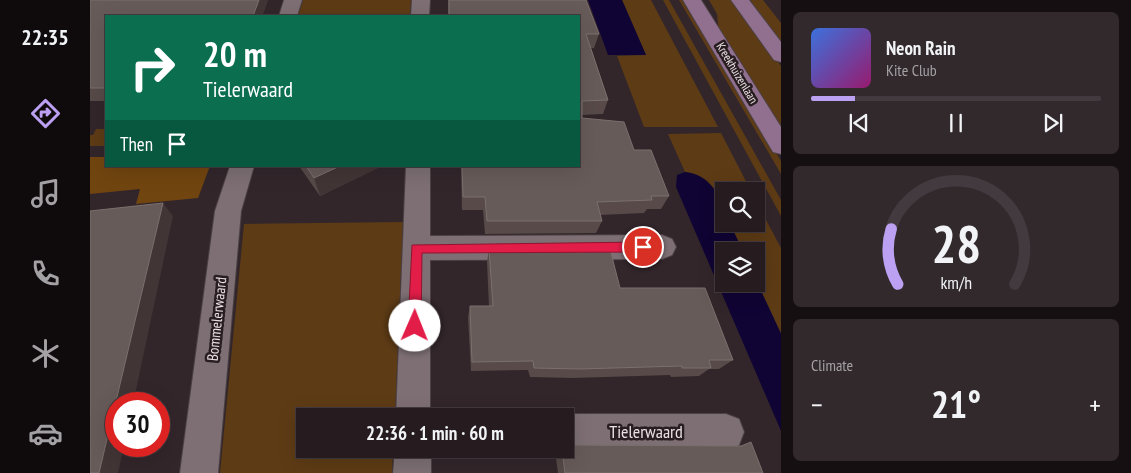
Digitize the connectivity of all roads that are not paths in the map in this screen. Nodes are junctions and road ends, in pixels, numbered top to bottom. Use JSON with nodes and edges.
{"nodes":[{"id":1,"x":293,"y":0,"type":"edge"},
{"id":2,"x":421,"y":0,"type":"edge"},
{"id":3,"x":692,"y":0,"type":"edge"},
{"id":4,"x":740,"y":0,"type":"edge"},
{"id":5,"x":288,"y":15,"type":"edge"},
{"id":6,"x":420,"y":15,"type":"edge"},
{"id":7,"x":781,"y":56,"type":"edge"},
{"id":8,"x":781,"y":146,"type":"edge"},
{"id":9,"x":242,"y":167,"type":"edge"},
{"id":10,"x":418,"y":167,"type":"edge"},
{"id":11,"x":662,"y":247,"type":"dead end"},
{"id":12,"x":416,"y":248,"type":"junction"},
{"id":13,"x":413,"y":408,"type":"edge"},
{"id":14,"x":574,"y":432,"type":"edge"},
{"id":15,"x":726,"y":432,"type":"dead end"},
{"id":16,"x":413,"y":458,"type":"edge"},
{"id":17,"x":199,"y":473,"type":"edge"},
{"id":18,"x":412,"y":473,"type":"edge"}],
"edges":[{"from":1,"to":5,"type":"street"},
{"from":2,"to":6,"type":"street"},
{"from":3,"to":8,"type":"main road","name":"Kreekhuizenlaan"},
{"from":4,"to":7,"type":"main road"},
{"from":9,"to":17,"type":"street","name":"Bommelerwaard"},
{"from":10,"to":12,"type":"street"},
{"from":11,"to":12,"type":"street"},
{"from":12,"to":13,"type":"street"},
{"from":14,"to":15,"type":"street","name":"Tielerwaard"},
{"from":16,"to":18,"type":"street"}]}
